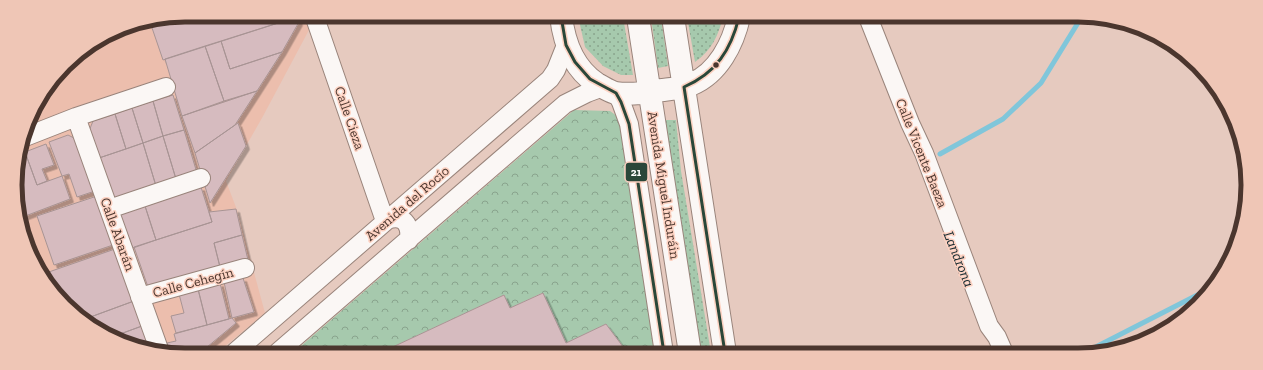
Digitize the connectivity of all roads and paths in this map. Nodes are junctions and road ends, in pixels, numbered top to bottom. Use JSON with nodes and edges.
{"nodes":[{"id":1,"x":316,"y":22,"type":"edge"},
{"id":2,"x":562,"y":22,"type":"edge"},
{"id":3,"x":639,"y":22,"type":"edge"},
{"id":4,"x":674,"y":22,"type":"edge"},
{"id":5,"x":738,"y":22,"type":"edge"},
{"id":6,"x":870,"y":22,"type":"edge"},
{"id":7,"x":566,"y":45,"type":"junction"},
{"id":8,"x":166,"y":87,"type":"dead end"},
{"id":9,"x":684,"y":87,"type":"junction"},
{"id":10,"x":609,"y":90,"type":"junction"},
{"id":11,"x":650,"y":92,"type":"junction"},
{"id":12,"x":76,"y":117,"type":"junction"},
{"id":13,"x":30,"y":135,"type":"edge"},
{"id":14,"x":201,"y":178,"type":"dead end"},
{"id":15,"x":109,"y":209,"type":"junction"},
{"id":16,"x":385,"y":221,"type":"junction"},
{"id":17,"x":405,"y":243,"type":"junction"},
{"id":18,"x":245,"y":268,"type":"dead end"},
{"id":19,"x":140,"y":297,"type":"junction"},
{"id":20,"x":158,"y":346,"type":"edge"},
{"id":21,"x":240,"y":348,"type":"edge"},
{"id":22,"x":283,"y":348,"type":"edge"},
{"id":23,"x":663,"y":348,"type":"edge"},
{"id":24,"x":689,"y":348,"type":"edge"},
{"id":25,"x":724,"y":348,"type":"edge"},
{"id":26,"x":1002,"y":348,"type":"edge"}],
"edges":[{"from":1,"to":16,"type":"street","name":"Calle Cieza"},
{"from":2,"to":7,"type":"main road"},
{"from":3,"to":11,"type":"main road","name":"Avenida Miguel Induráin"},
{"from":4,"to":9,"type":"main road"},
{"from":5,"to":9,"type":"main road"},
{"from":6,"to":26,"type":"street","name":"Calle Vicente Baeza"},
{"from":7,"to":10,"type":"main road"},
{"from":7,"to":16,"type":"street","name":"Avenida del Rocío"},
{"from":8,"to":12,"type":"street"},
{"from":9,"to":11,"type":"main road"},
{"from":9,"to":25,"type":"main road"},
{"from":10,"to":11,"type":"main road"},
{"from":10,"to":17,"type":"street","name":"Avenida del Rocío"},
{"from":10,"to":23,"type":"street"},
{"from":11,"to":24,"type":"main road","name":"Avenida Miguel Induráin"},
{"from":12,"to":13,"type":"street"},
{"from":12,"to":15,"type":"street","name":"Calle Abarán"},
{"from":14,"to":15,"type":"street"},
{"from":15,"to":19,"type":"street","name":"Calle Abarán"},
{"from":16,"to":17,"type":"street"},
{"from":16,"to":21,"type":"street","name":"Avenida del Rocío"},
{"from":17,"to":22,"type":"street","name":"Avenida del Rocío"},
{"from":18,"to":19,"type":"street","name":"Calle Cehegín"},
{"from":19,"to":20,"type":"street","name":"Calle Abarán"}]}
